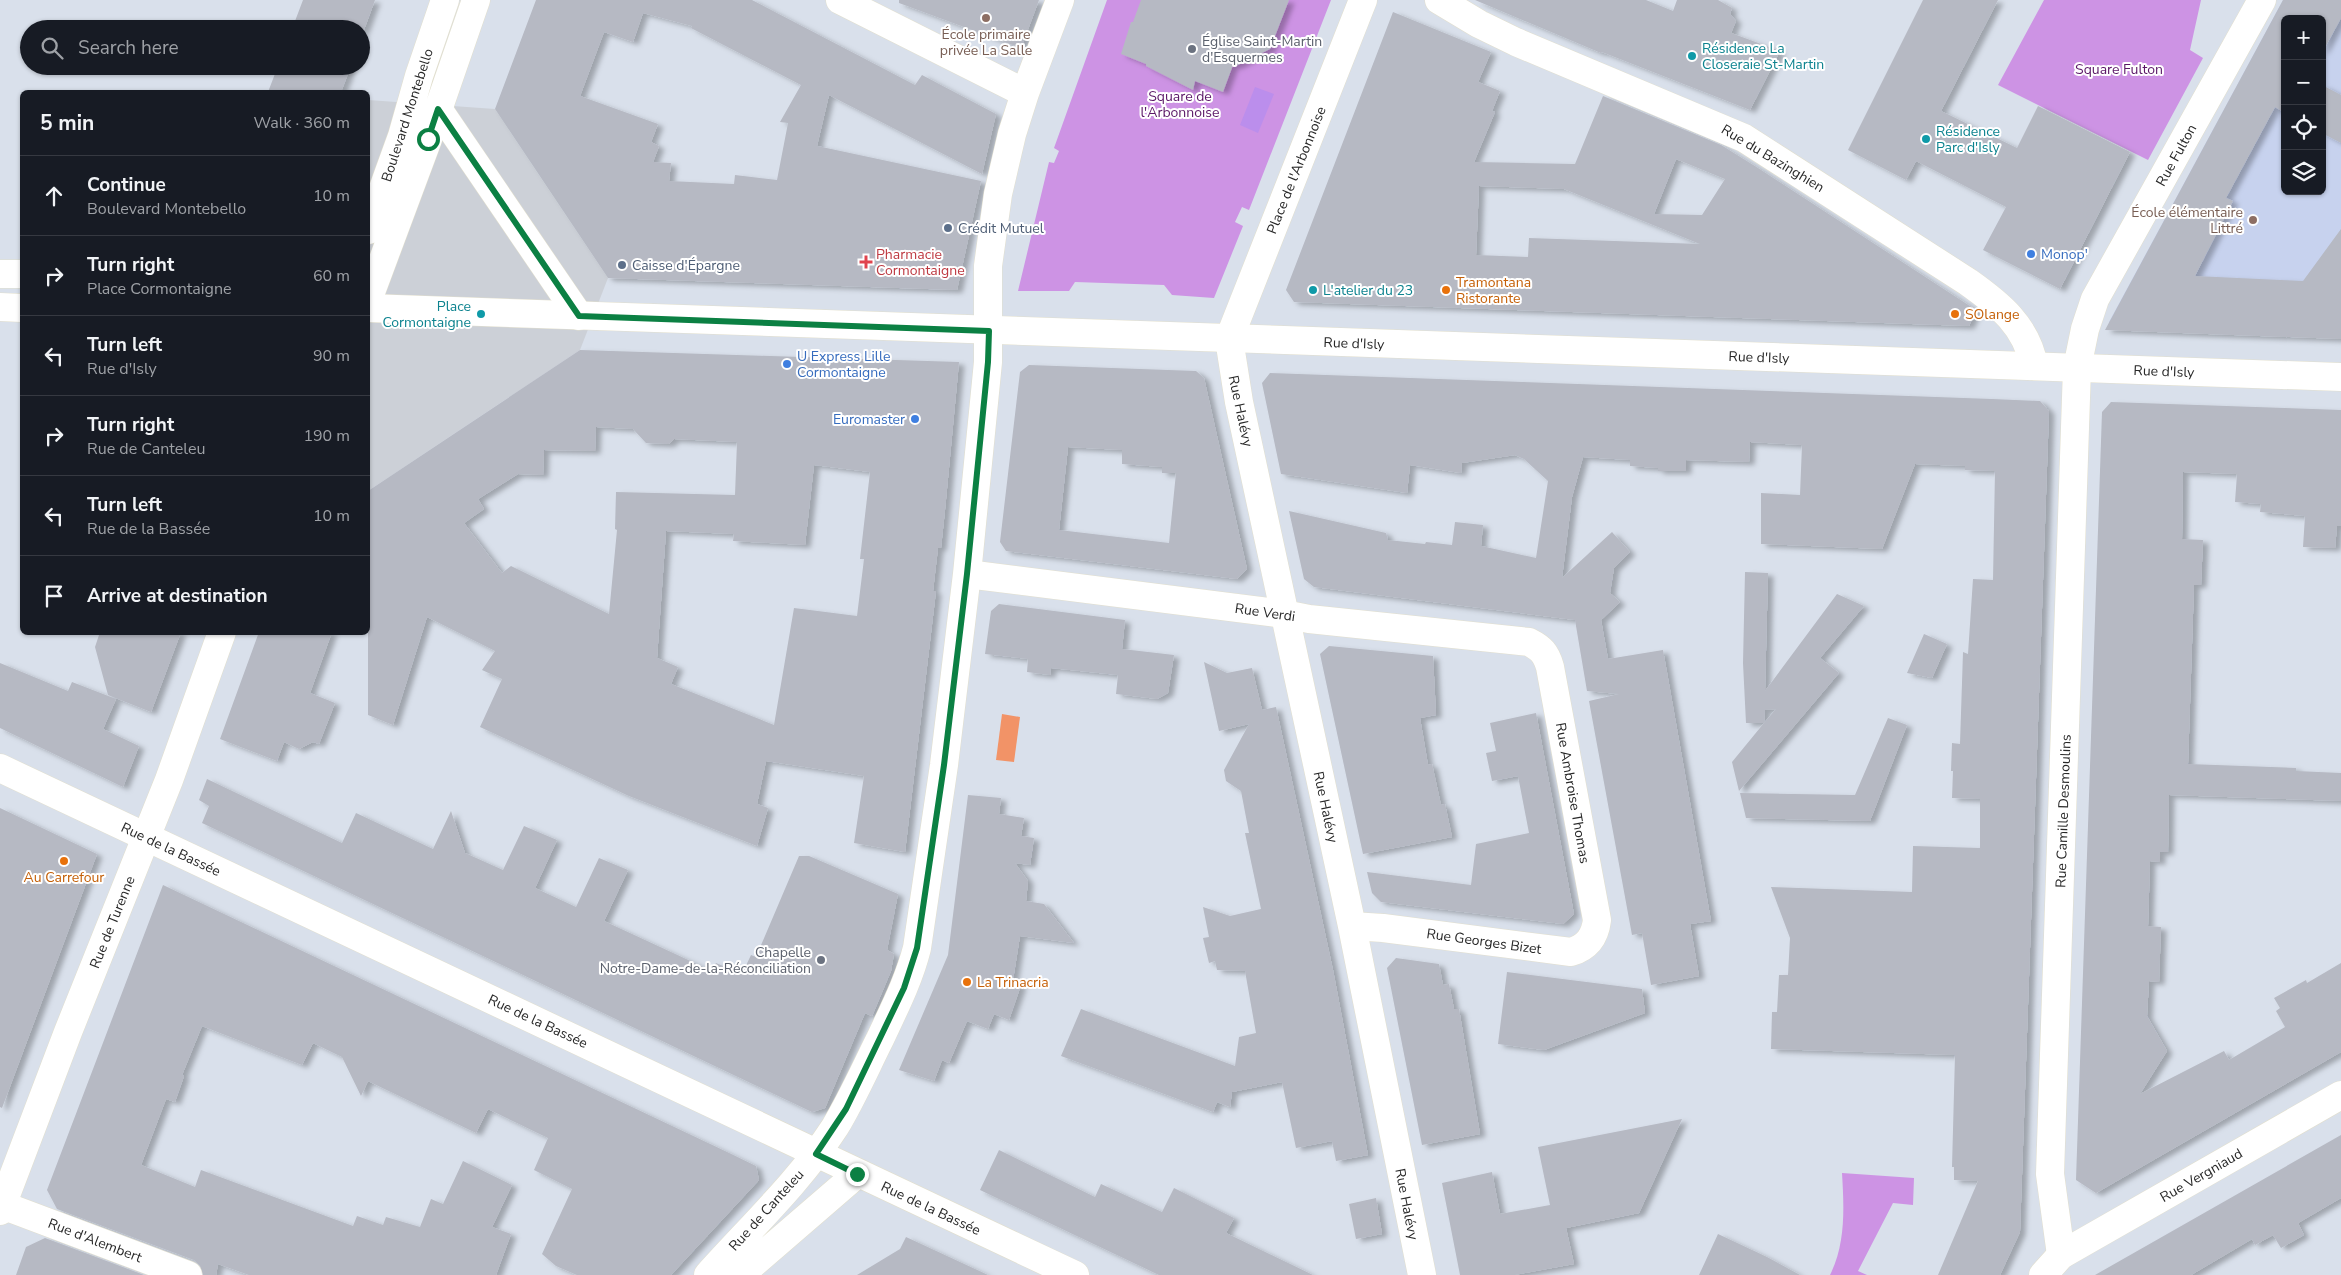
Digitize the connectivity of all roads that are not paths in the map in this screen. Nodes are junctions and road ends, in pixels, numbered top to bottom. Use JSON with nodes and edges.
{"nodes":[{"id":1,"x":445,"y":0,"type":"edge"},
{"id":2,"x":476,"y":0,"type":"edge"},
{"id":3,"x":840,"y":0,"type":"edge"},
{"id":4,"x":1060,"y":0,"type":"edge"},
{"id":5,"x":1363,"y":0,"type":"edge"},
{"id":6,"x":1438,"y":0,"type":"edge"},
{"id":7,"x":2262,"y":0,"type":"edge"},
{"id":8,"x":419,"y":76,"type":"junction"},
{"id":9,"x":1025,"y":93,"type":"junction"},
{"id":10,"x":438,"y":109,"type":"junction"},
{"id":11,"x":370,"y":172,"type":"edge"},
{"id":12,"x":370,"y":224,"type":"edge"},
{"id":13,"x":0,"y":274,"type":"edge"},
{"id":14,"x":20,"y":274,"type":"edge"},
{"id":15,"x":370,"y":295,"type":"edge"},
{"id":16,"x":0,"y":307,"type":"edge"},
{"id":17,"x":20,"y":308,"type":"edge"},
{"id":18,"x":370,"y":308,"type":"edge"},
{"id":19,"x":579,"y":316,"type":"junction"},
{"id":20,"x":989,"y":331,"type":"junction"},
{"id":21,"x":1229,"y":339,"type":"junction"},
{"id":22,"x":2034,"y":366,"type":"junction"},
{"id":23,"x":2077,"y":368,"type":"junction"},
{"id":24,"x":2341,"y":377,"type":"edge"},
{"id":25,"x":967,"y":574,"type":"junction"},
{"id":26,"x":1284,"y":614,"type":"junction"},
{"id":27,"x":221,"y":635,"type":"edge"},
{"id":28,"x":1550,"y":667,"type":"joint"},
{"id":29,"x":0,"y":768,"type":"edge"},
{"id":30,"x":146,"y":838,"type":"junction"},
{"id":31,"x":1596,"y":920,"type":"joint"},
{"id":32,"x":1352,"y":926,"type":"junction"},
{"id":33,"x":2341,"y":1095,"type":"edge"},
{"id":34,"x":816,"y":1154,"type":"junction"},
{"id":35,"x":857,"y":1174,"type":"junction"},
{"id":36,"x":1,"y":1208,"type":"edge"},
{"id":37,"x":2061,"y":1255,"type":"junction"},
{"id":38,"x":188,"y":1275,"type":"edge"},
{"id":39,"x":708,"y":1275,"type":"edge"},
{"id":40,"x":740,"y":1275,"type":"edge"},
{"id":41,"x":1075,"y":1275,"type":"edge"},
{"id":42,"x":1422,"y":1275,"type":"edge"},
{"id":43,"x":2043,"y":1275,"type":"edge"}],
"edges":[{"from":1,"to":8,"type":"street","name":"Boulevard Montebello"},
{"from":2,"to":10,"type":"street","name":"Boulevard Montebello"},
{"from":3,"to":9,"type":"street"},
{"from":4,"to":9,"type":"street"},
{"from":5,"to":21,"type":"street","name":"Place de l'Arbonnoise"},
{"from":6,"to":22,"type":"street","name":"Rue du Bazinghien"},
{"from":7,"to":23,"type":"street","name":"Rue Fulton"},
{"from":8,"to":11,"type":"street"},
{"from":8,"to":12,"type":"street","name":"Boulevard Montebello"},
{"from":9,"to":20,"type":"street"},
{"from":10,"to":15,"type":"street","name":"Boulevard Montebello"},
{"from":10,"to":19,"type":"street"},
{"from":13,"to":14,"type":"street"},
{"from":16,"to":17,"type":"street"},
{"from":18,"to":19,"type":"street","name":"Rue d'Isly"},
{"from":19,"to":20,"type":"street","name":"Rue d'Isly"},
{"from":20,"to":21,"type":"street","name":"Rue d'Isly"},
{"from":20,"to":25,"type":"street","name":"Rue de Canteleu"},
{"from":21,"to":22,"type":"street","name":"Rue d'Isly"},
{"from":21,"to":26,"type":"street","name":"Rue Halévy"},
{"from":22,"to":23,"type":"street","name":"Rue d'Isly"},
{"from":23,"to":24,"type":"street","name":"Rue d'Isly"},
{"from":23,"to":37,"type":"street","name":"Rue Camille Desmoulins"},
{"from":25,"to":26,"type":"street","name":"Rue Verdi"},
{"from":25,"to":34,"type":"street","name":"Rue de Canteleu"},
{"from":26,"to":28,"type":"street","name":"Rue Verdi"},
{"from":26,"to":32,"type":"street","name":"Rue Halévy"},
{"from":27,"to":30,"type":"street","name":"Rue de Turenne"},
{"from":28,"to":31,"type":"street","name":"Rue Ambroise Thomas"},
{"from":29,"to":30,"type":"street","name":"Rue de la Bassée"},
{"from":30,"to":34,"type":"street","name":"Rue de la Bassée"},
{"from":30,"to":36,"type":"street","name":"Rue de Turenne"},
{"from":31,"to":32,"type":"street","name":"Rue Georges Bizet"},
{"from":32,"to":42,"type":"street","name":"Rue Halévy"},
{"from":33,"to":37,"type":"street","name":"Rue Vergniaud"},
{"from":34,"to":35,"type":"street","name":"Rue de la Bassée"},
{"from":34,"to":39,"type":"street","name":"Rue de Canteleu"},
{"from":35,"to":40,"type":"street","name":"Rue de Canteleu"},
{"from":35,"to":41,"type":"street","name":"Rue de la Bassée"},
{"from":36,"to":38,"type":"street","name":"Rue d'Alembert"},
{"from":37,"to":43,"type":"street","name":"Rue Vergniaud"}]}
